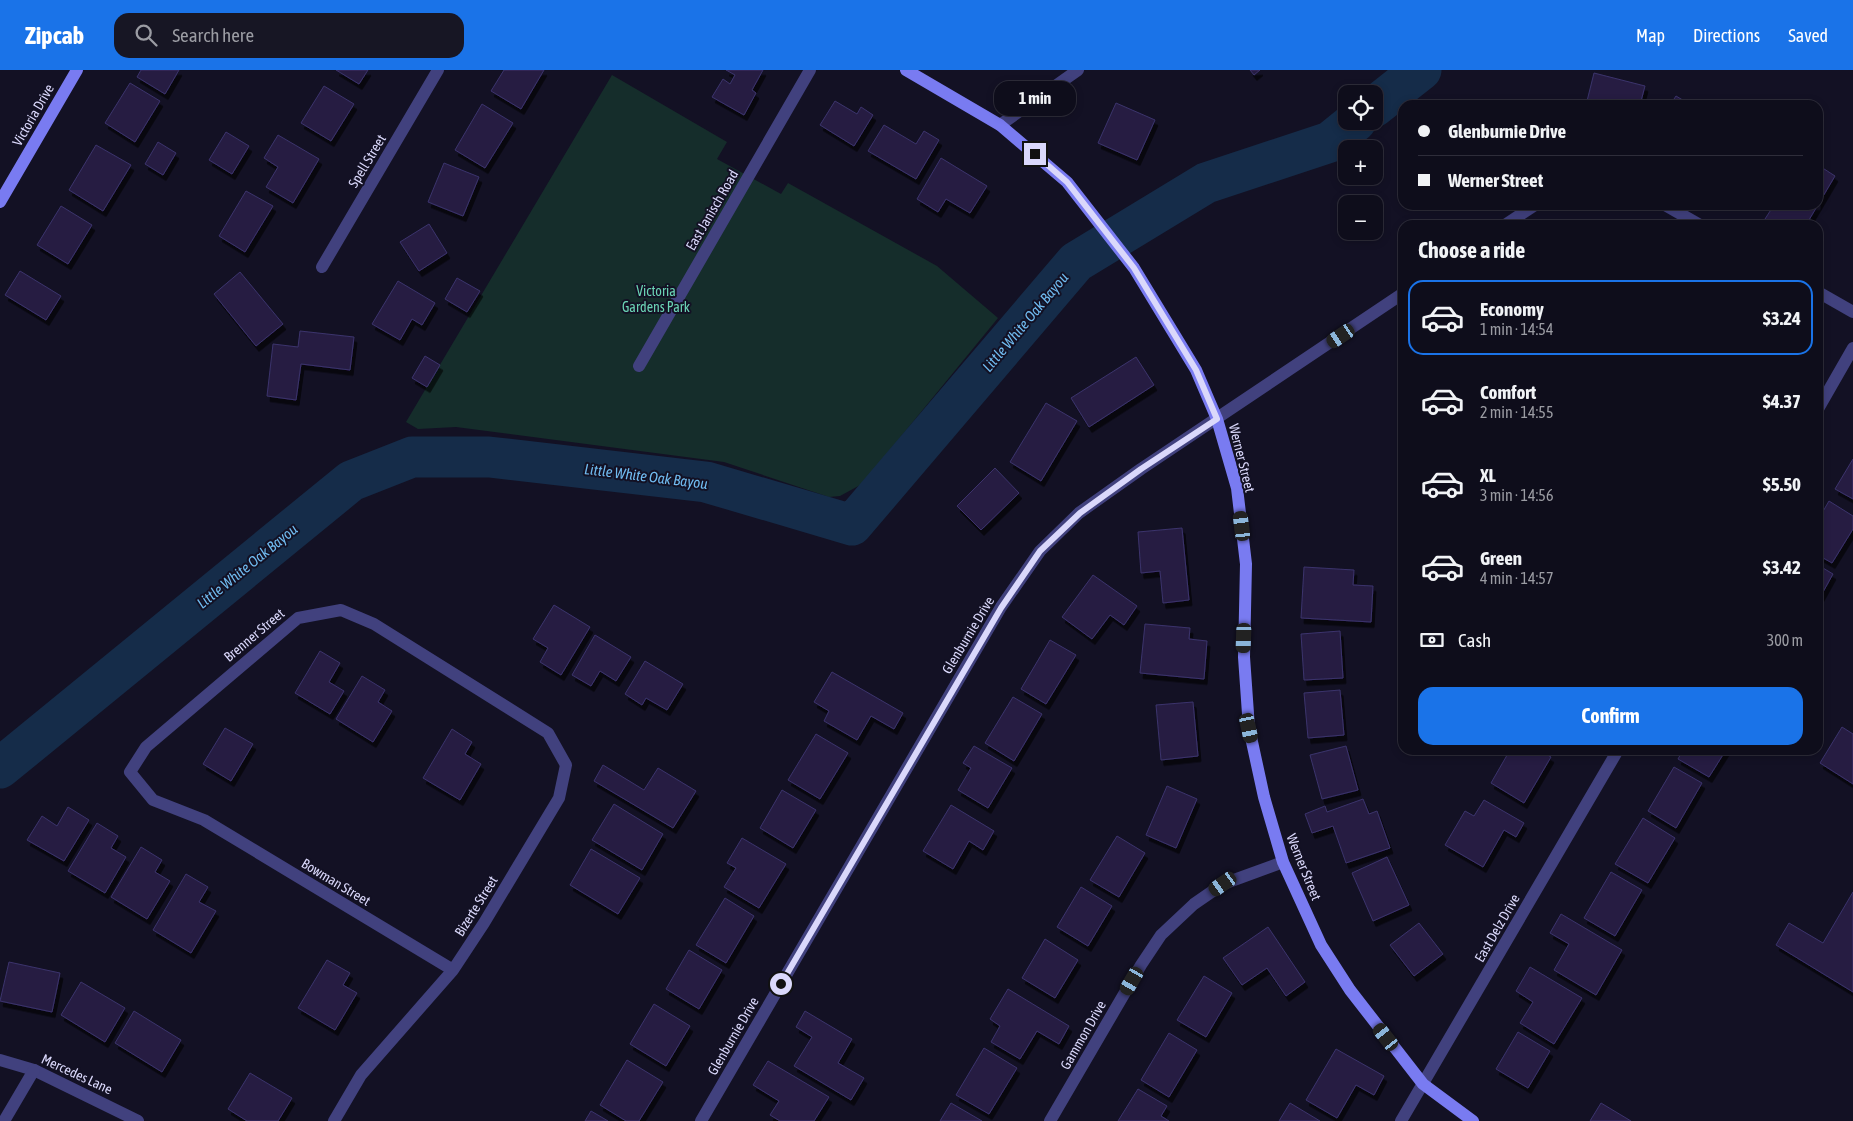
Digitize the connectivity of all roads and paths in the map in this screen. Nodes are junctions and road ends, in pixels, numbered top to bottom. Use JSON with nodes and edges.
{"nodes":[{"id":1,"x":77,"y":70,"type":"edge"},
{"id":2,"x":438,"y":70,"type":"edge"},
{"id":3,"x":810,"y":70,"type":"edge"},
{"id":4,"x":906,"y":70,"type":"edge"},
{"id":5,"x":1078,"y":70,"type":"edge"},
{"id":6,"x":1000,"y":125,"type":"junction"},
{"id":7,"x":0,"y":202,"type":"edge"},
{"id":8,"x":1528,"y":210,"type":"edge"},
{"id":9,"x":1674,"y":210,"type":"edge"},
{"id":10,"x":1512,"y":220,"type":"edge"},
{"id":11,"x":1691,"y":220,"type":"edge"},
{"id":12,"x":322,"y":267,"type":"dead end"},
{"id":13,"x":1823,"y":295,"type":"edge"},
{"id":14,"x":1398,"y":297,"type":"edge"},
{"id":15,"x":1853,"y":312,"type":"edge"},
{"id":16,"x":1853,"y":348,"type":"edge"},
{"id":17,"x":639,"y":366,"type":"dead end"},
{"id":18,"x":1823,"y":400,"type":"edge"},
{"id":19,"x":1217,"y":419,"type":"junction"},
{"id":20,"x":503,"y":704,"type":"joint"},
{"id":21,"x":1615,"y":755,"type":"edge"},
{"id":22,"x":204,"y":820,"type":"joint"},
{"id":23,"x":1283,"y":862,"type":"junction"},
{"id":24,"x":453,"y":970,"type":"junction"},
{"id":25,"x":0,"y":1060,"type":"edge"},
{"id":26,"x":34,"y":1070,"type":"junction"},
{"id":27,"x":1423,"y":1084,"type":"junction"},
{"id":28,"x":4,"y":1121,"type":"edge"},
{"id":29,"x":138,"y":1121,"type":"edge"},
{"id":30,"x":334,"y":1121,"type":"edge"},
{"id":31,"x":701,"y":1121,"type":"edge"},
{"id":32,"x":1050,"y":1121,"type":"edge"},
{"id":33,"x":1402,"y":1121,"type":"edge"},
{"id":34,"x":1473,"y":1121,"type":"edge"}],
"edges":[{"from":1,"to":7,"type":"street","name":"Victoria Drive"},
{"from":2,"to":12,"type":"street","name":"Spell Street"},
{"from":3,"to":17,"type":"street","name":"East Janisch Road"},
{"from":4,"to":6,"type":"street","name":"Werner Street"},
{"from":5,"to":6,"type":"street"},
{"from":6,"to":19,"type":"street","name":"Werner Street"},
{"from":8,"to":10,"type":"street"},
{"from":9,"to":11,"type":"street"},
{"from":13,"to":15,"type":"street"},
{"from":14,"to":19,"type":"street","name":"Glenburnie Drive"},
{"from":16,"to":18,"type":"street"},
{"from":19,"to":23,"type":"street","name":"Werner Street"},
{"from":19,"to":31,"type":"street","name":"Glenburnie Drive"},
{"from":20,"to":22,"type":"street","name":"Brenner Street"},
{"from":20,"to":24,"type":"street","name":"Bizerte Street"},
{"from":21,"to":27,"type":"street","name":"East Delz Drive"},
{"from":22,"to":24,"type":"street","name":"Bowman Street"},
{"from":23,"to":27,"type":"street","name":"Werner Street"},
{"from":23,"to":32,"type":"street","name":"Gammon Drive"},
{"from":24,"to":30,"type":"street","name":"Bizerte Street"},
{"from":25,"to":26,"type":"street","name":"Mercedes Lane"},
{"from":26,"to":28,"type":"street"},
{"from":26,"to":29,"type":"street","name":"Mercedes Lane"},
{"from":27,"to":33,"type":"street","name":"East Delz Drive"},
{"from":27,"to":34,"type":"street","name":"Werner Street"}]}
